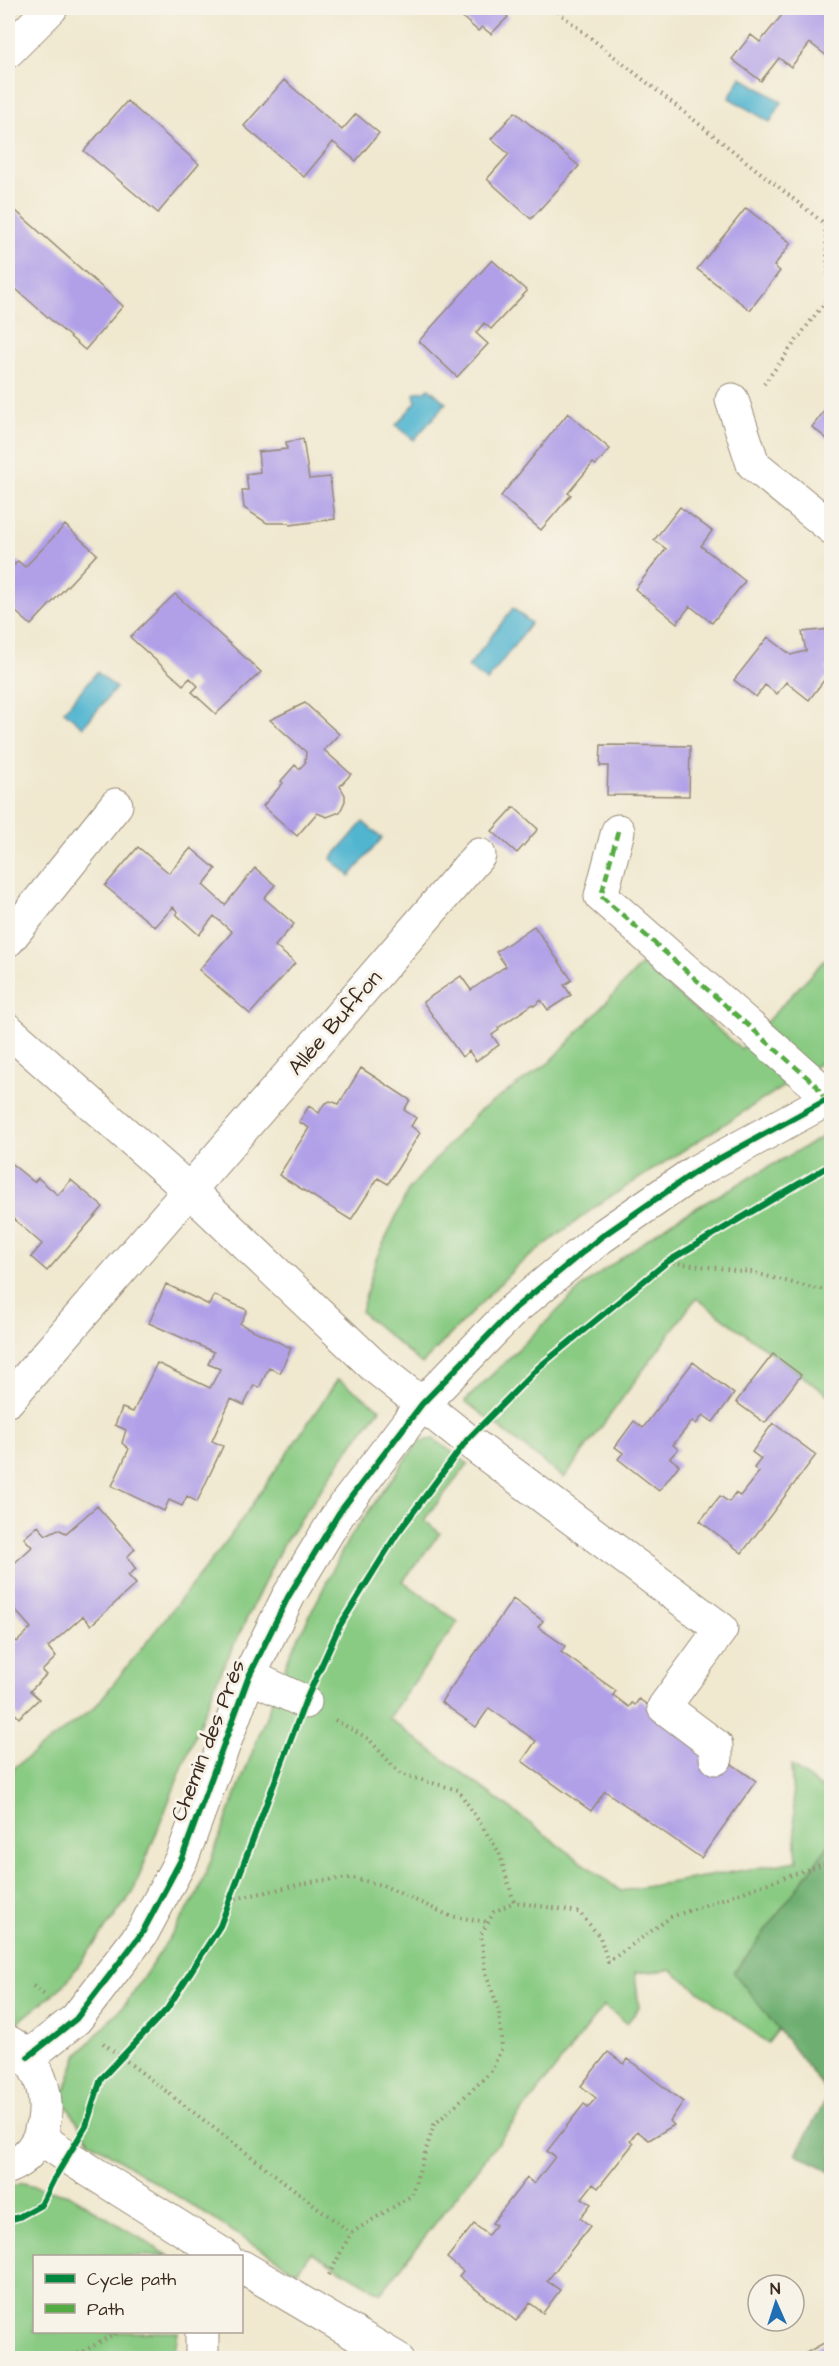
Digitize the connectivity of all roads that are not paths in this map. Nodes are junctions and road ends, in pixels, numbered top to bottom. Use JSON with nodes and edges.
{"nodes":[{"id":1,"x":51,"y":8,"type":"edge"},
{"id":2,"x":8,"y":51,"type":"edge"},
{"id":3,"x":732,"y":400,"type":"road end"},
{"id":4,"x":831,"y":528,"type":"edge"},
{"id":5,"x":116,"y":805,"type":"dead end"},
{"id":6,"x":618,"y":831,"type":"dead end"},
{"id":7,"x":479,"y":855,"type":"dead end"},
{"id":8,"x":8,"y":940,"type":"edge"},
{"id":9,"x":8,"y":1030,"type":"edge"},
{"id":10,"x":829,"y":1099,"type":"edge"},
{"id":11,"x":189,"y":1190,"type":"junction"},
{"id":12,"x":8,"y":1400,"type":"edge"},
{"id":13,"x":422,"y":1404,"type":"junction"},
{"id":14,"x":249,"y":1676,"type":"junction"},
{"id":15,"x":305,"y":1702,"type":"road end"},
{"id":16,"x":716,"y":1758,"type":"dead end"},
{"id":17,"x":18,"y":2050,"type":"edge"},
{"id":18,"x":42,"y":2129,"type":"junction"},
{"id":19,"x":8,"y":2167,"type":"edge"},
{"id":20,"x":223,"y":2255,"type":"edge"},
{"id":21,"x":243,"y":2268,"type":"edge"},
{"id":22,"x":202,"y":2333,"type":"edge"},
{"id":23,"x":202,"y":2358,"type":"edge"},
{"id":24,"x":396,"y":2358,"type":"edge"}],
"edges":[{"from":1,"to":2,"type":"street"},
{"from":3,"to":4,"type":"street"},
{"from":5,"to":8,"type":"street"},
{"from":6,"to":10,"type":"street"},
{"from":7,"to":11,"type":"street","name":"Allée Buffon"},
{"from":9,"to":11,"type":"street"},
{"from":10,"to":13,"type":"street","name":"Chemin des Prés"},
{"from":11,"to":12,"type":"street","name":"Allée Buffon"},
{"from":11,"to":13,"type":"street"},
{"from":13,"to":14,"type":"street","name":"Chemin des Prés"},
{"from":13,"to":16,"type":"street"},
{"from":14,"to":15,"type":"street"},
{"from":14,"to":17,"type":"street","name":"Chemin des Prés"},
{"from":17,"to":18,"type":"street"},
{"from":18,"to":19,"type":"street"},
{"from":18,"to":20,"type":"street"},
{"from":21,"to":24,"type":"street"},
{"from":22,"to":23,"type":"street"}]}
